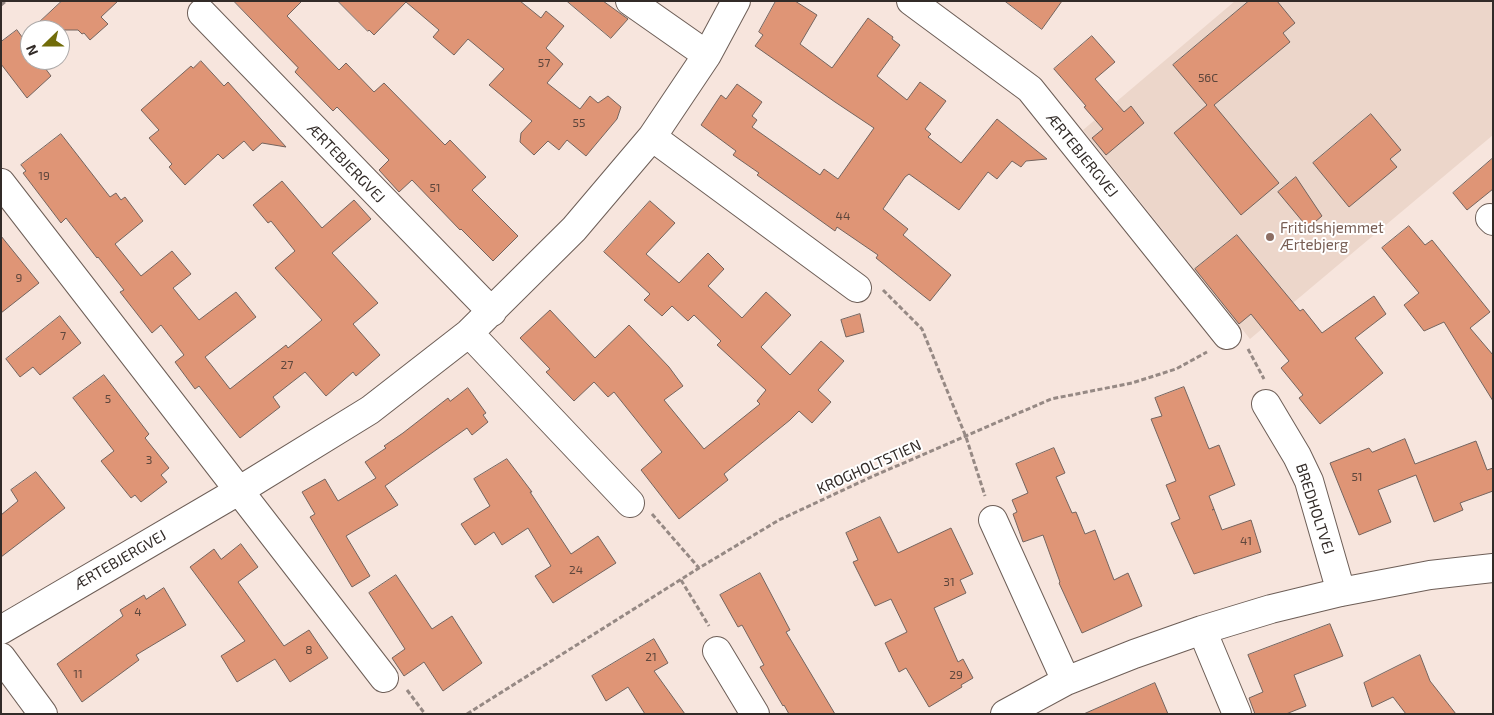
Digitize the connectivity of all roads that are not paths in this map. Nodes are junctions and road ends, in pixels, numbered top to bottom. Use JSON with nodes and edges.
{"nodes":[{"id":1,"x":630,"y":1,"type":"edge"},
{"id":2,"x":736,"y":1,"type":"edge"},
{"id":3,"x":911,"y":1,"type":"edge"},
{"id":4,"x":202,"y":12,"type":"dead end"},
{"id":5,"x":708,"y":55,"type":"junction"},
{"id":6,"x":652,"y":137,"type":"junction"},
{"id":7,"x":1,"y":183,"type":"edge"},
{"id":8,"x":857,"y":288,"type":"road end"},
{"id":9,"x":492,"y":312,"type":"junction"},
{"id":10,"x":469,"y":333,"type":"junction"},
{"id":11,"x":1227,"y":335,"type":"road end"},
{"id":12,"x":1266,"y":404,"type":"road end"},
{"id":13,"x":240,"y":490,"type":"junction"},
{"id":14,"x":630,"y":503,"type":"road end"},
{"id":15,"x":993,"y":520,"type":"road end"},
{"id":16,"x":1493,"y":568,"type":"edge"},
{"id":17,"x":1341,"y":592,"type":"junction"},
{"id":18,"x":1,"y":630,"type":"edge"},
{"id":19,"x":1202,"y":630,"type":"junction"},
{"id":20,"x":717,"y":651,"type":"road end"},
{"id":21,"x":1,"y":657,"type":"edge"},
{"id":22,"x":384,"y":678,"type":"dead end"},
{"id":23,"x":1066,"y":681,"type":"junction"},
{"id":24,"x":42,"y":714,"type":"edge"},
{"id":25,"x":755,"y":714,"type":"edge"},
{"id":26,"x":1005,"y":714,"type":"edge"},
{"id":27,"x":1237,"y":714,"type":"edge"}],
"edges":[{"from":1,"to":5,"type":"street"},
{"from":2,"to":5,"type":"street","name":"ÆRTEBJERGVEJ"},
{"from":3,"to":11,"type":"street","name":"ÆRTEBJERGVEJ"},
{"from":4,"to":9,"type":"street","name":"ÆRTEBJERGVEJ"},
{"from":5,"to":6,"type":"street","name":"ÆRTEBJERGVEJ"},
{"from":6,"to":8,"type":"street"},
{"from":6,"to":9,"type":"street","name":"ÆRTEBJERGVEJ"},
{"from":7,"to":13,"type":"street"},
{"from":9,"to":10,"type":"street","name":"ÆRTEBJERGVEJ"},
{"from":10,"to":13,"type":"street","name":"ÆRTEBJERGVEJ"},
{"from":10,"to":14,"type":"street"},
{"from":12,"to":17,"type":"street","name":"BREDHOLTVEJ"},
{"from":13,"to":18,"type":"street","name":"ÆRTEBJERGVEJ"},
{"from":13,"to":22,"type":"street"},
{"from":15,"to":23,"type":"street"},
{"from":16,"to":17,"type":"street"},
{"from":17,"to":19,"type":"street"},
{"from":19,"to":23,"type":"street"},
{"from":19,"to":27,"type":"street"},
{"from":20,"to":25,"type":"street"},
{"from":21,"to":24,"type":"street"},
{"from":23,"to":26,"type":"street"}]}
